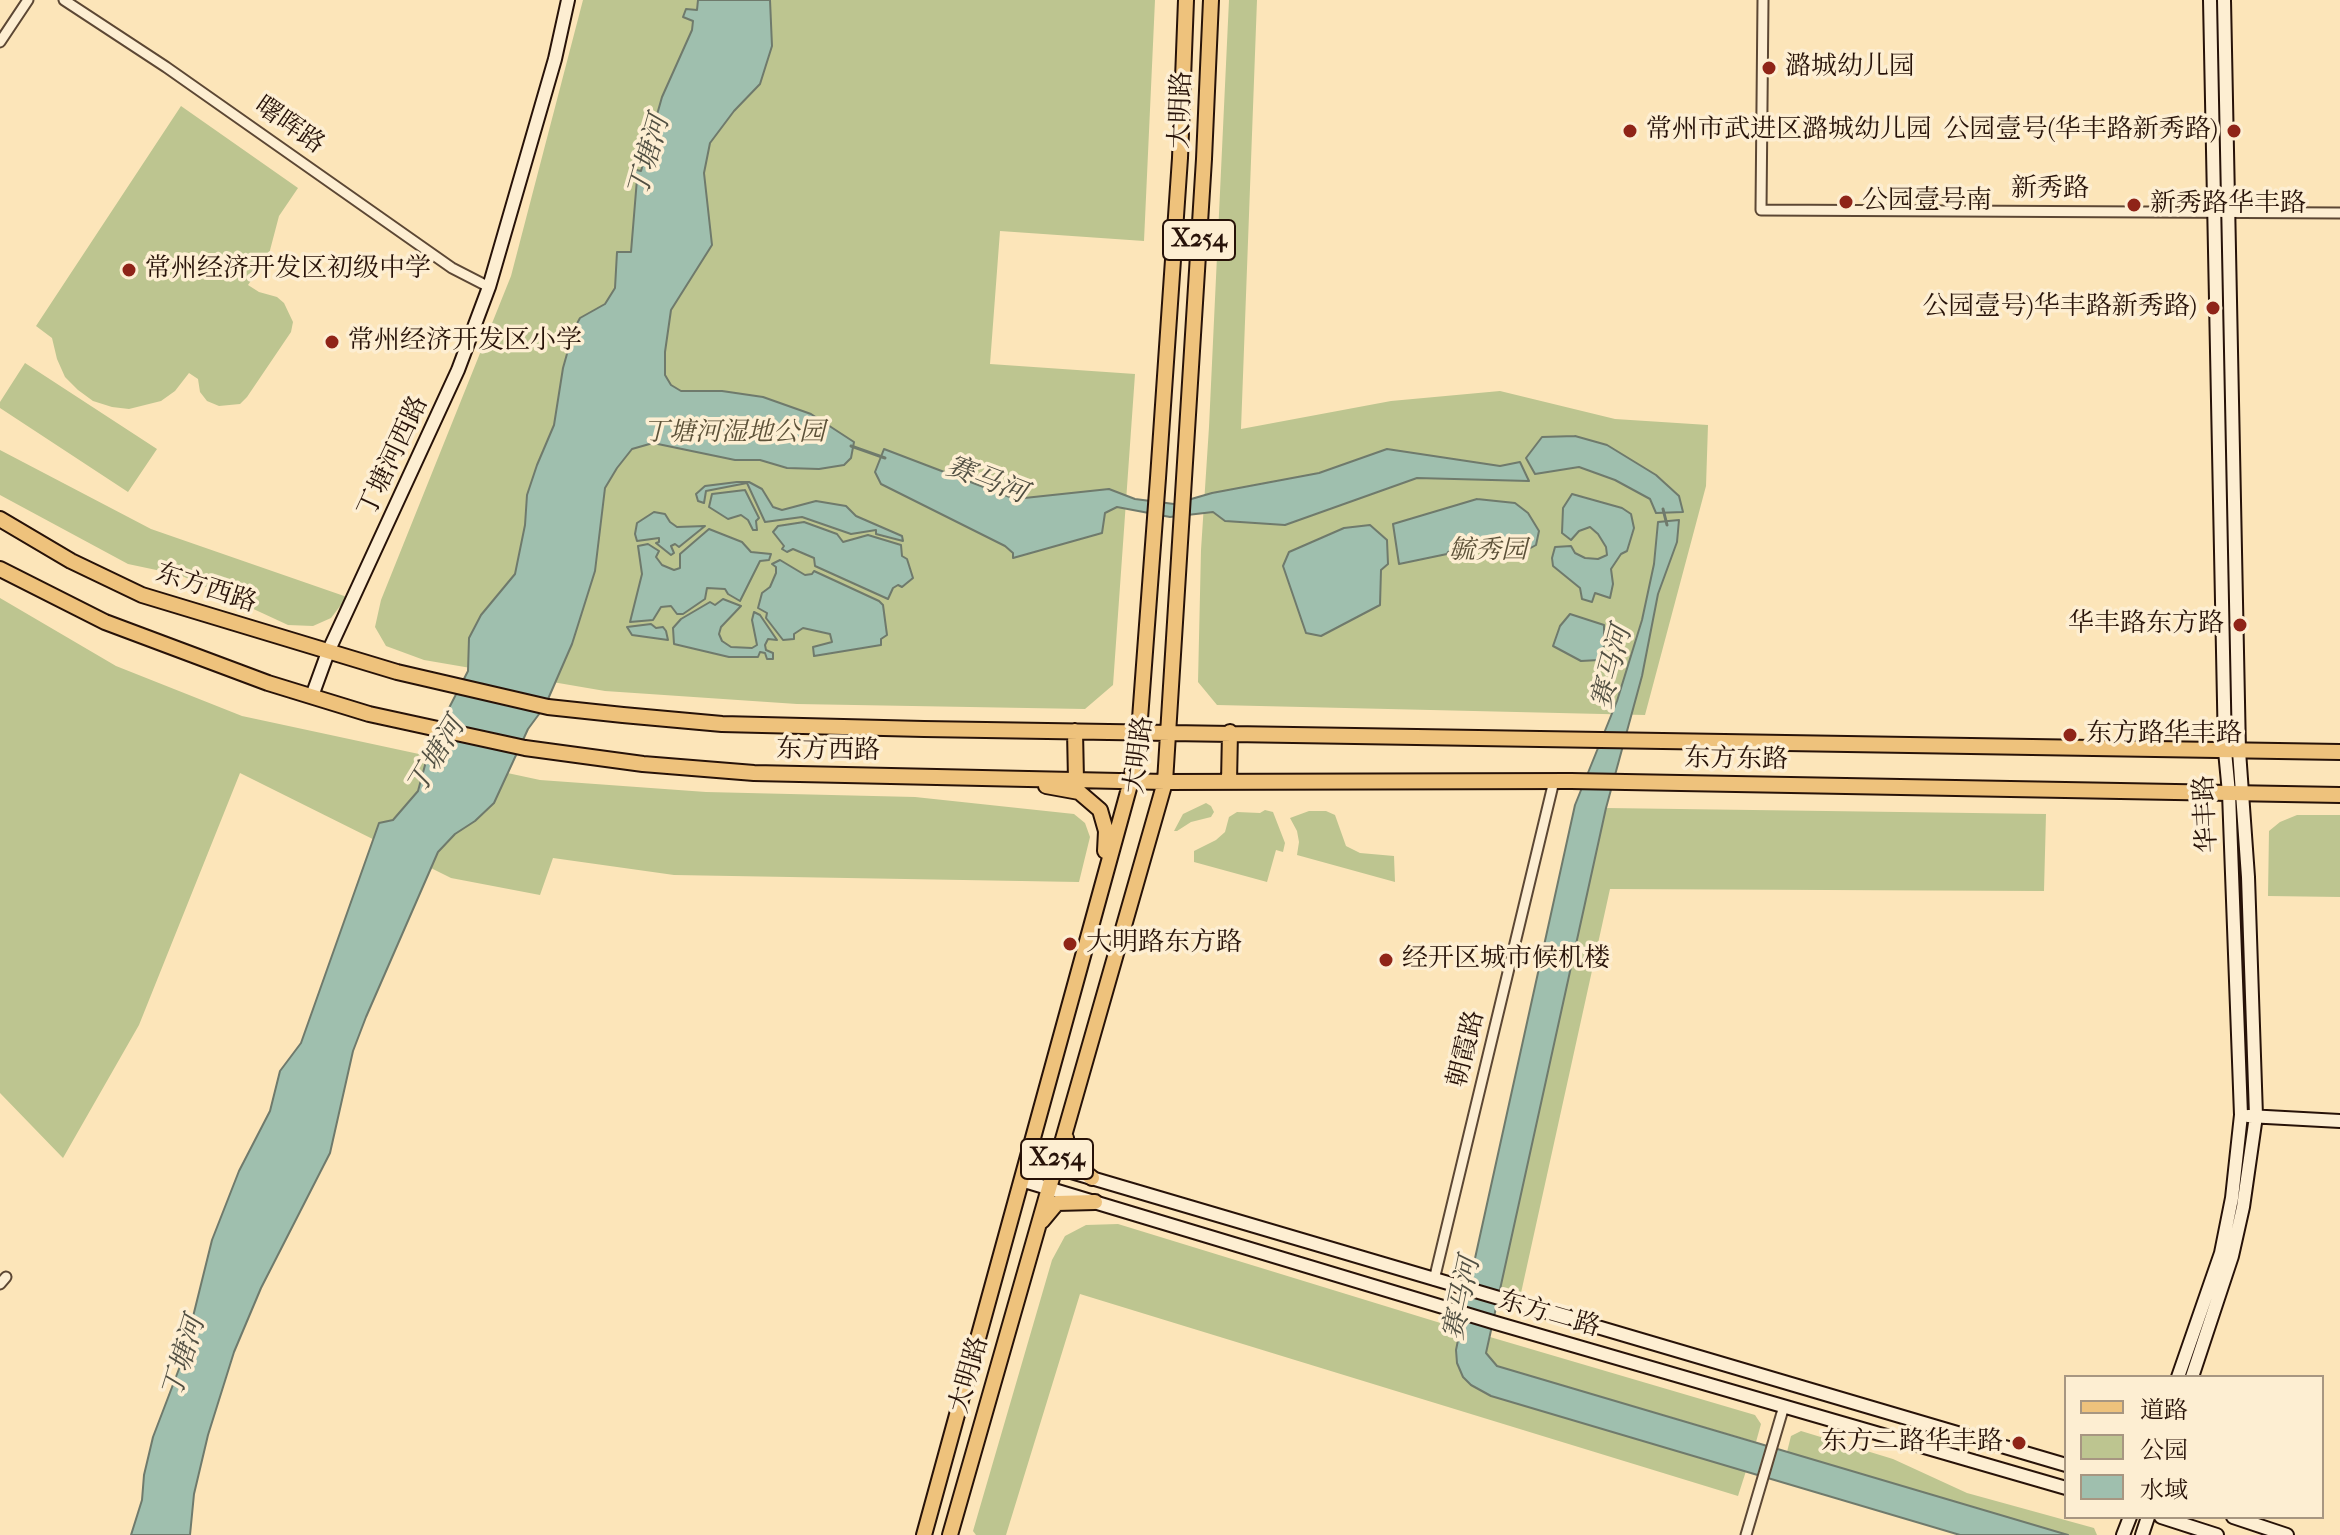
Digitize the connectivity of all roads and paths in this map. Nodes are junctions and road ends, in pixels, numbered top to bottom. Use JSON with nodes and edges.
{"nodes":[{"id":1,"x":28,"y":0,"type":"edge"},
{"id":2,"x":64,"y":0,"type":"edge"},
{"id":3,"x":568,"y":0,"type":"edge"},
{"id":4,"x":1186,"y":0,"type":"edge"},
{"id":5,"x":1211,"y":0,"type":"edge"},
{"id":6,"x":1763,"y":0,"type":"edge"},
{"id":7,"x":2210,"y":0,"type":"edge"},
{"id":8,"x":2224,"y":0,"type":"edge"},
{"id":9,"x":0,"y":42,"type":"edge"},
{"id":10,"x":2340,"y":213,"type":"edge"},
{"id":11,"x":2222,"y":214,"type":"junction"},
{"id":12,"x":489,"y":287,"type":"junction"},
{"id":13,"x":0,"y":519,"type":"edge"},
{"id":14,"x":0,"y":569,"type":"edge"},
{"id":15,"x":328,"y":652,"type":"junction"},
{"id":16,"x":312,"y":696,"type":"junction"},
{"id":17,"x":1075,"y":731,"type":"junction"},
{"id":18,"x":1139,"y":732,"type":"junction"},
{"id":19,"x":1168,"y":732,"type":"junction"},
{"id":20,"x":1230,"y":732,"type":"junction"},
{"id":21,"x":2232,"y":751,"type":"junction"},
{"id":22,"x":2340,"y":752,"type":"edge"},
{"id":23,"x":1002,"y":779,"type":"junction"},
{"id":24,"x":1076,"y":780,"type":"junction"},
{"id":25,"x":1131,"y":781,"type":"junction"},
{"id":26,"x":1554,"y":781,"type":"junction"},
{"id":27,"x":1165,"y":782,"type":"junction"},
{"id":28,"x":1229,"y":782,"type":"junction"},
{"id":29,"x":2236,"y":793,"type":"junction"},
{"id":30,"x":2340,"y":795,"type":"edge"},
{"id":31,"x":1103,"y":882,"type":"junction"},
{"id":32,"x":2241,"y":1115,"type":"junction"},
{"id":33,"x":2256,"y":1116,"type":"junction"},
{"id":34,"x":2340,"y":1121,"type":"edge"},
{"id":35,"x":1066,"y":1126,"type":"junction"},
{"id":36,"x":1027,"y":1159,"type":"junction"},
{"id":37,"x":1055,"y":1166,"type":"junction"},
{"id":38,"x":1092,"y":1178,"type":"junction"},
{"id":39,"x":1021,"y":1180,"type":"junction"},
{"id":40,"x":1048,"y":1189,"type":"junction"},
{"id":41,"x":1095,"y":1202,"type":"junction"},
{"id":42,"x":1037,"y":1228,"type":"junction"},
{"id":43,"x":1434,"y":1280,"type":"junction"},
{"id":44,"x":2179,"y":1375,"type":"edge"},
{"id":45,"x":2193,"y":1375,"type":"edge"},
{"id":46,"x":1784,"y":1406,"type":"junction"},
{"id":47,"x":2064,"y":1464,"type":"edge"},
{"id":48,"x":2064,"y":1487,"type":"edge"},
{"id":49,"x":2167,"y":1519,"type":"edge"},
{"id":50,"x":2239,"y":1519,"type":"edge"},
{"id":51,"x":924,"y":1535,"type":"edge"},
{"id":52,"x":950,"y":1535,"type":"edge"},
{"id":53,"x":1746,"y":1535,"type":"edge"},
{"id":54,"x":2217,"y":1535,"type":"edge"},
{"id":55,"x":2287,"y":1535,"type":"edge"}],
"edges":[{"from":1,"to":9,"type":"street"},
{"from":2,"to":12,"type":"street","name":"曙晖路"},
{"from":3,"to":12,"type":"street","name":"丁塘河西路"},
{"from":4,"to":18,"type":"main road","name":"大明路","number":"X254"},
{"from":5,"to":19,"type":"main road","name":"大明路","number":"X254"},
{"from":6,"to":11,"type":"street","name":"新秀路"},
{"from":7,"to":11,"type":"street","name":"华丰路"},
{"from":8,"to":11,"type":"street","name":"华丰路"},
{"from":10,"to":11,"type":"street","name":"新秀路"},
{"from":11,"to":21,"type":"street","name":"华丰路"},
{"from":12,"to":15,"type":"street","name":"丁塘河西路"},
{"from":13,"to":15,"type":"main road","name":"东方西路"},
{"from":14,"to":16,"type":"main road"},
{"from":15,"to":16,"type":"street","name":"丁塘河西路"},
{"from":15,"to":17,"type":"main road","name":"东方西路"},
{"from":16,"to":23,"type":"main road","name":"东方西路"},
{"from":17,"to":18,"type":"main road","name":"东方西路"},
{"from":17,"to":24,"type":"main road"},
{"from":18,"to":19,"type":"main road","name":"东方东路"},
{"from":18,"to":25,"type":"main road","name":"大明路","number":"X254"},
{"from":19,"to":20,"type":"main road","name":"东方东路"},
{"from":19,"to":27,"type":"main road","name":"大明路","number":"X254"},
{"from":20,"to":21,"type":"main road","name":"东方东路"},
{"from":20,"to":28,"type":"main road"},
{"from":21,"to":22,"type":"main road","name":"东方东路"},
{"from":21,"to":29,"type":"street","name":"华丰路"},
{"from":23,"to":24,"type":"main road","name":"东方西路"},
{"from":23,"to":31,"type":"main road"},
{"from":24,"to":25,"type":"main road","name":"东方西路"},
{"from":25,"to":27,"type":"main road","name":"东方东路"},
{"from":25,"to":31,"type":"main road","name":"大明路","number":"X254"},
{"from":26,"to":28,"type":"main road","name":"东方东路"},
{"from":26,"to":29,"type":"main road","name":"东方东路"},
{"from":26,"to":43,"type":"street","name":"朝霞路"},
{"from":27,"to":28,"type":"main road","name":"东方东路"},
{"from":27,"to":35,"type":"main road","name":"大明路","number":"X254"},
{"from":29,"to":30,"type":"main road","name":"东方东路"},
{"from":29,"to":32,"type":"street","name":"华丰路"},
{"from":29,"to":33,"type":"street","name":"华丰路"},
{"from":31,"to":36,"type":"main road","name":"大明路","number":"X254"},
{"from":32,"to":33,"type":"street"},
{"from":32,"to":44,"type":"street","name":"华丰路"},
{"from":33,"to":34,"type":"street"},
{"from":33,"to":45,"type":"street","name":"华丰路"},
{"from":35,"to":37,"type":"main road","name":"大明路","number":"X254"},
{"from":35,"to":38,"type":"main road"},
{"from":36,"to":37,"type":"street","name":"东方二路"},
{"from":36,"to":39,"type":"main road","name":"大明路","number":"X254"},
{"from":37,"to":38,"type":"street","name":"东方二路"},
{"from":37,"to":40,"type":"main road","name":"大明路","number":"X254"},
{"from":38,"to":43,"type":"street","name":"东方二路"},
{"from":39,"to":40,"type":"street","name":"东方二路"},
{"from":39,"to":51,"type":"main road","name":"大明路","number":"X254"},
{"from":40,"to":41,"type":"street","name":"东方二路"},
{"from":40,"to":42,"type":"main road","name":"大明路","number":"X254"},
{"from":41,"to":42,"type":"main road"},
{"from":41,"to":46,"type":"street","name":"东方二路"},
{"from":42,"to":52,"type":"main road","name":"大明路","number":"X254"},
{"from":43,"to":47,"type":"street","name":"东方二路"},
{"from":46,"to":48,"type":"street","name":"东方二路"},
{"from":46,"to":53,"type":"street"},
{"from":49,"to":54,"type":"street"},
{"from":50,"to":55,"type":"street"}]}
